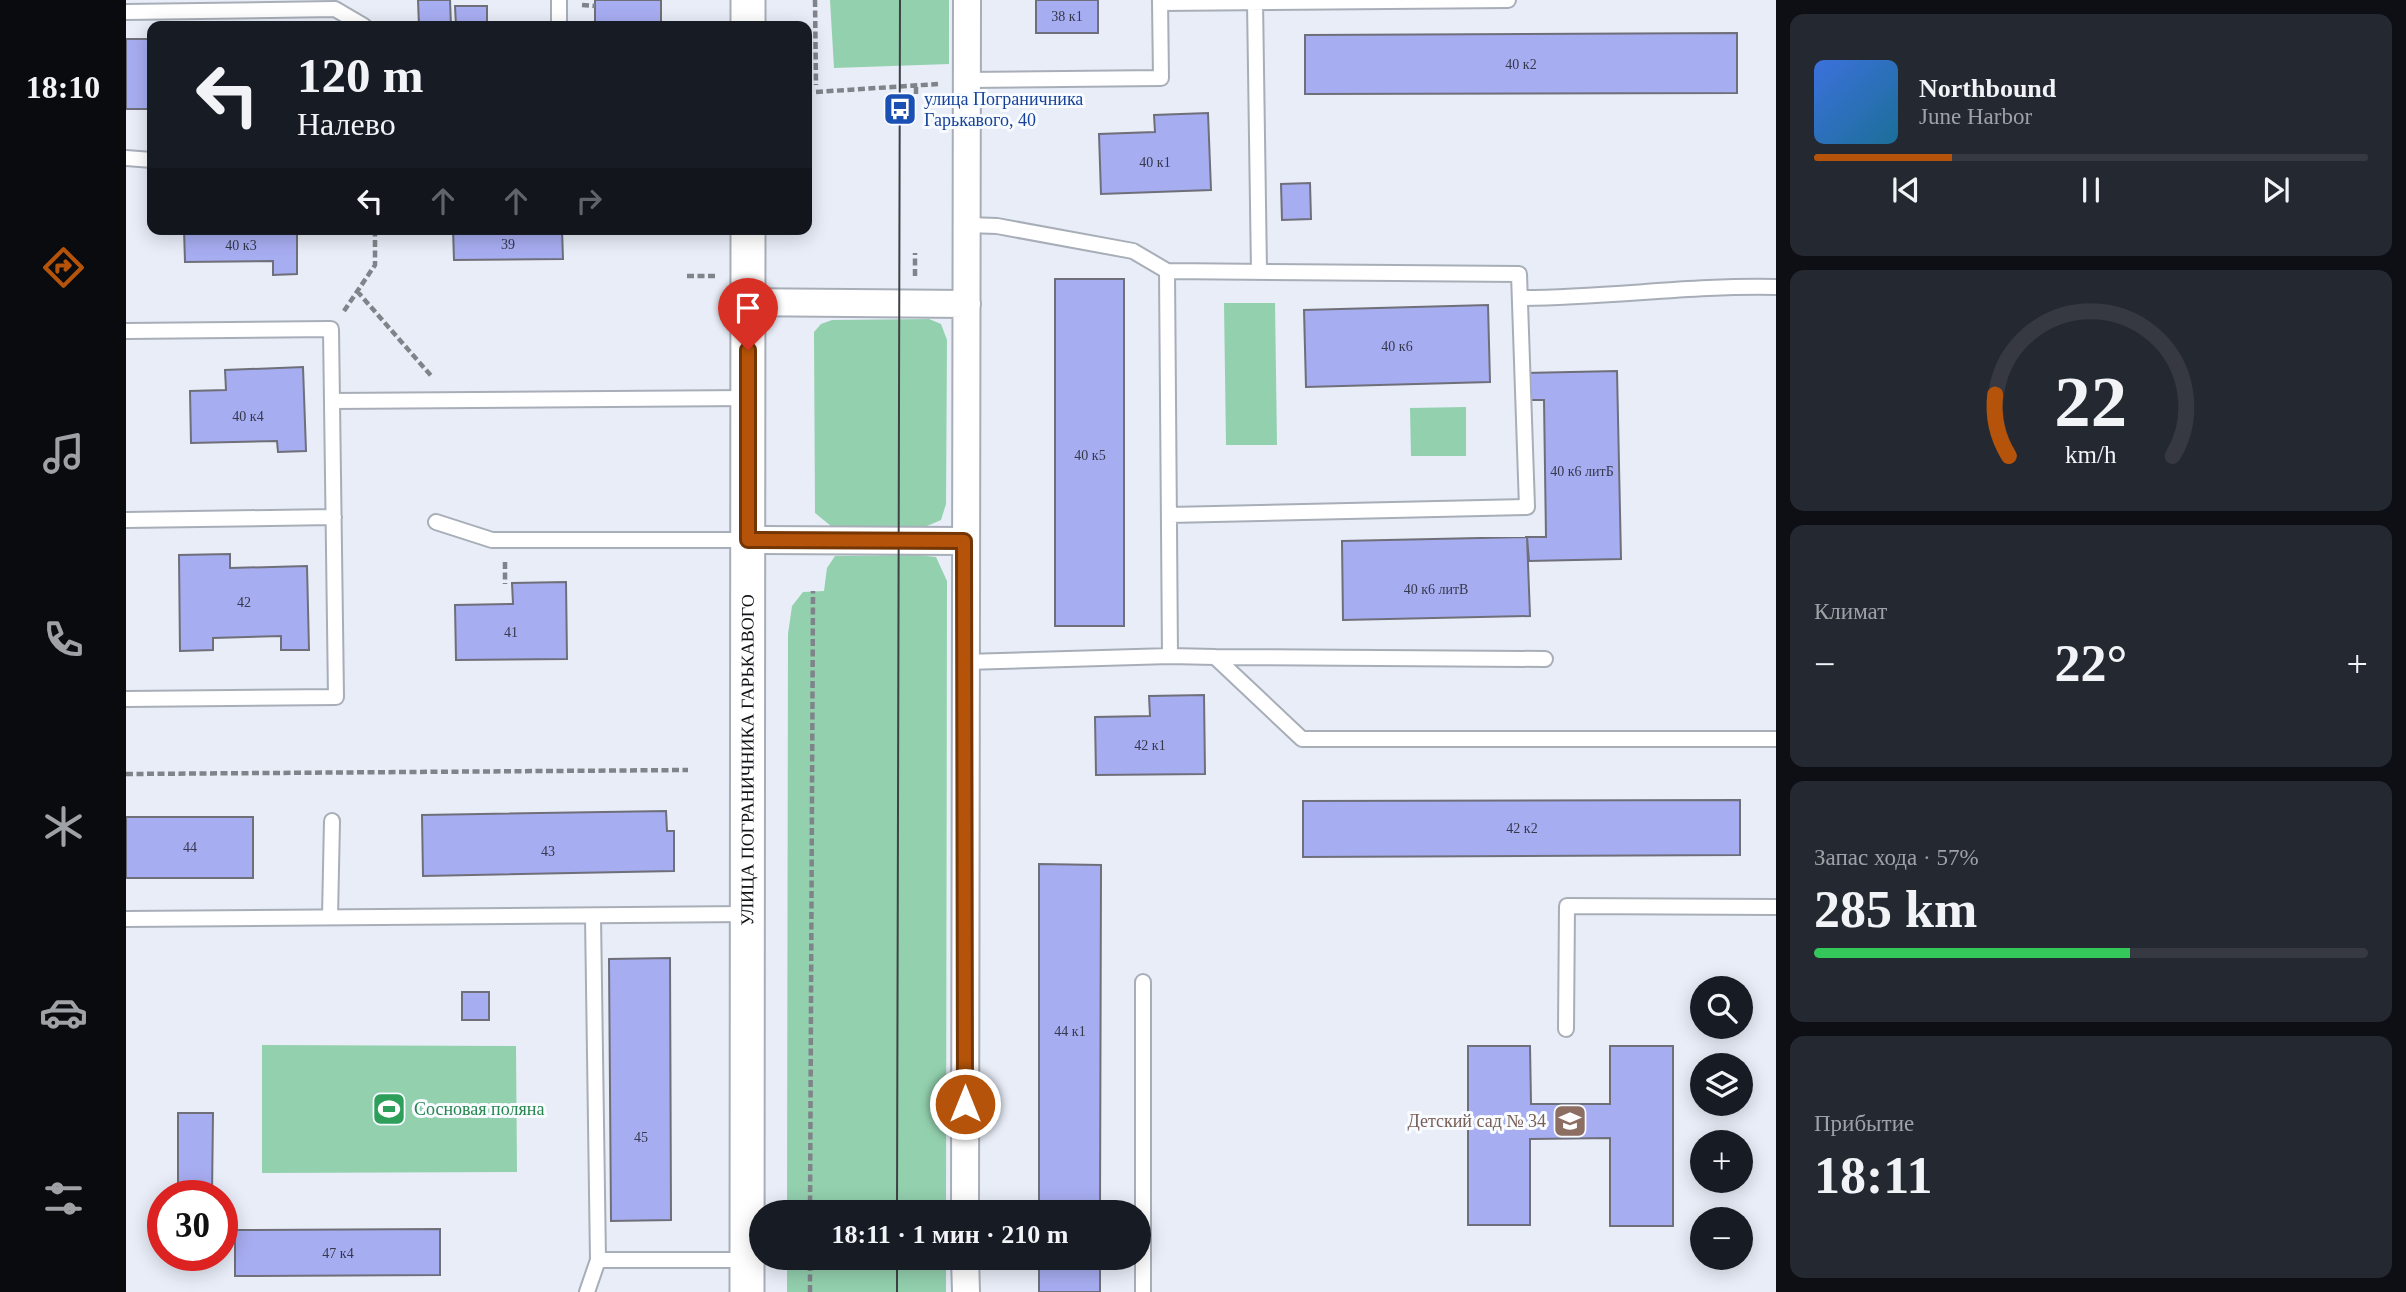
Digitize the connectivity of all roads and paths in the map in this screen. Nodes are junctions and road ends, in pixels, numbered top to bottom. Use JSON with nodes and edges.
{"nodes":[{"id":1,"x":559,"y":0,"type":"edge"},
{"id":2,"x":748,"y":0,"type":"edge"},
{"id":3,"x":815,"y":0,"type":"edge"},
{"id":4,"x":967,"y":0,"type":"edge"},
{"id":5,"x":1508,"y":0,"type":"edge"},
{"id":6,"x":1160,"y":1,"type":"edge"},
{"id":7,"x":1255,"y":2,"type":"junction"},
{"id":8,"x":126,"y":12,"type":"edge"},
{"id":9,"x":355,"y":21,"type":"edge"},
{"id":10,"x":559,"y":21,"type":"edge"},
{"id":11,"x":748,"y":21,"type":"edge"},
{"id":12,"x":967,"y":80,"type":"junction"},
{"id":13,"x":916,"y":87,"type":"junction"},
{"id":14,"x":916,"y":94,"type":"dead end"},
{"id":15,"x":126,"y":158,"type":"edge"},
{"id":16,"x":147,"y":160,"type":"edge"},
{"id":17,"x":967,"y":225,"type":"junction"},
{"id":18,"x":375,"y":235,"type":"edge"},
{"id":19,"x":748,"y":235,"type":"edge"},
{"id":20,"x":915,"y":253,"type":"dead end"},
{"id":21,"x":1167,"y":271,"type":"junction"},
{"id":22,"x":1259,"y":271,"type":"junction"},
{"id":23,"x":687,"y":276,"type":"dead end"},
{"id":24,"x":720,"y":276,"type":"dead end"},
{"id":25,"x":915,"y":282,"type":"dead end"},
{"id":26,"x":1776,"y":287,"type":"edge"},
{"id":27,"x":357,"y":291,"type":"junction"},
{"id":28,"x":1520,"y":298,"type":"junction"},
{"id":29,"x":748,"y":302,"type":"junction"},
{"id":30,"x":967,"y":304,"type":"junction"},
{"id":31,"x":331,"y":329,"type":"junction"},
{"id":32,"x":126,"y":331,"type":"edge"},
{"id":33,"x":748,"y":398,"type":"junction"},
{"id":34,"x":452,"y":400,"type":"junction"},
{"id":35,"x":332,"y":401,"type":"junction"},
{"id":36,"x":1169,"y":515,"type":"junction"},
{"id":37,"x":334,"y":517,"type":"junction"},
{"id":38,"x":126,"y":520,"type":"edge"},
{"id":39,"x":436,"y":522,"type":"dead end"},
{"id":40,"x":748,"y":540,"type":"junction"},
{"id":41,"x":964,"y":541,"type":"junction"},
{"id":42,"x":813,"y":591,"type":"dead end"},
{"id":43,"x":1170,"y":656,"type":"junction"},
{"id":44,"x":1215,"y":657,"type":"junction"},
{"id":45,"x":1545,"y":659,"type":"dead end"},
{"id":46,"x":965,"y":662,"type":"junction"},
{"id":47,"x":126,"y":699,"type":"edge"},
{"id":48,"x":1776,"y":739,"type":"edge"},
{"id":49,"x":688,"y":770,"type":"dead end"},
{"id":50,"x":126,"y":774,"type":"edge"},
{"id":51,"x":332,"y":821,"type":"dead end"},
{"id":52,"x":1776,"y":907,"type":"edge"},
{"id":53,"x":747,"y":914,"type":"junction"},
{"id":54,"x":593,"y":916,"type":"junction"},
{"id":55,"x":330,"y":917,"type":"junction"},
{"id":56,"x":126,"y":919,"type":"edge"},
{"id":57,"x":1143,"y":982,"type":"dead end"},
{"id":58,"x":1566,"y":1028,"type":"dead end"},
{"id":59,"x":810,"y":1200,"type":"edge"},
{"id":60,"x":965,"y":1200,"type":"edge"},
{"id":61,"x":598,"y":1261,"type":"junction"},
{"id":62,"x":810,"y":1270,"type":"edge"},
{"id":63,"x":965,"y":1270,"type":"edge"},
{"id":64,"x":747,"y":1276,"type":"edge"},
{"id":65,"x":587,"y":1292,"type":"edge"},
{"id":66,"x":810,"y":1292,"type":"edge"},
{"id":67,"x":965,"y":1292,"type":"edge"},
{"id":68,"x":1143,"y":1292,"type":"edge"}],
"edges":[{"from":1,"to":10,"type":"lane"},
{"from":2,"to":11,"type":"street"},
{"from":3,"to":13,"type":"path"},
{"from":4,"to":12,"type":"street"},
{"from":5,"to":7,"type":"lane"},
{"from":6,"to":7,"type":"lane"},
{"from":6,"to":12,"type":"lane"},
{"from":7,"to":22,"type":"lane"},
{"from":8,"to":9,"type":"lane"},
{"from":12,"to":13,"type":"path"},
{"from":12,"to":17,"type":"street"},
{"from":13,"to":14,"type":"path"},
{"from":15,"to":16,"type":"lane"},
{"from":17,"to":21,"type":"lane"},
{"from":17,"to":30,"type":"street"},
{"from":18,"to":27,"type":"path"},
{"from":19,"to":29,"type":"street","name":"УЛИЦА ПОГРАНИЧНИКА ГАРЬКАВОГО"},
{"from":20,"to":25,"type":"path"},
{"from":21,"to":22,"type":"lane"},
{"from":21,"to":36,"type":"lane"},
{"from":22,"to":28,"type":"lane"},
{"from":23,"to":24,"type":"path"},
{"from":26,"to":28,"type":"lane"},
{"from":27,"to":31,"type":"path"},
{"from":27,"to":34,"type":"path"},
{"from":28,"to":36,"type":"lane"},
{"from":29,"to":30,"type":"street"},
{"from":29,"to":33,"type":"street","name":"УЛИЦА ПОГРАНИЧНИКА ГАРЬКАВОГО"},
{"from":30,"to":41,"type":"street"},
{"from":31,"to":32,"type":"lane"},
{"from":31,"to":35,"type":"lane"},
{"from":33,"to":34,"type":"lane"},
{"from":33,"to":40,"type":"street","name":"УЛИЦА ПОГРАНИЧНИКА ГАРЬКАВОГО"},
{"from":34,"to":35,"type":"lane"},
{"from":35,"to":37,"type":"lane"},
{"from":36,"to":43,"type":"lane"},
{"from":37,"to":38,"type":"lane"},
{"from":37,"to":47,"type":"lane"},
{"from":39,"to":40,"type":"lane"},
{"from":40,"to":41,"type":"street"},
{"from":40,"to":53,"type":"street","name":"УЛИЦА ПОГРАНИЧНИКА ГАРЬКАВОГО"},
{"from":41,"to":46,"type":"street"},
{"from":42,"to":59,"type":"path"},
{"from":43,"to":44,"type":"lane"},
{"from":43,"to":46,"type":"lane"},
{"from":44,"to":45,"type":"lane"},
{"from":44,"to":48,"type":"lane"},
{"from":46,"to":60,"type":"street"},
{"from":49,"to":50,"type":"path"},
{"from":51,"to":55,"type":"lane"},
{"from":52,"to":58,"type":"lane"},
{"from":53,"to":54,"type":"lane"},
{"from":53,"to":64,"type":"street","name":"УЛИЦА ПОГРАНИЧНИКА ГАРЬКАВОГО"},
{"from":54,"to":55,"type":"lane"},
{"from":54,"to":61,"type":"lane"},
{"from":55,"to":56,"type":"lane"},
{"from":57,"to":68,"type":"lane"},
{"from":61,"to":64,"type":"lane"},
{"from":61,"to":65,"type":"lane"},
{"from":62,"to":66,"type":"path"},
{"from":63,"to":67,"type":"street"}]}
